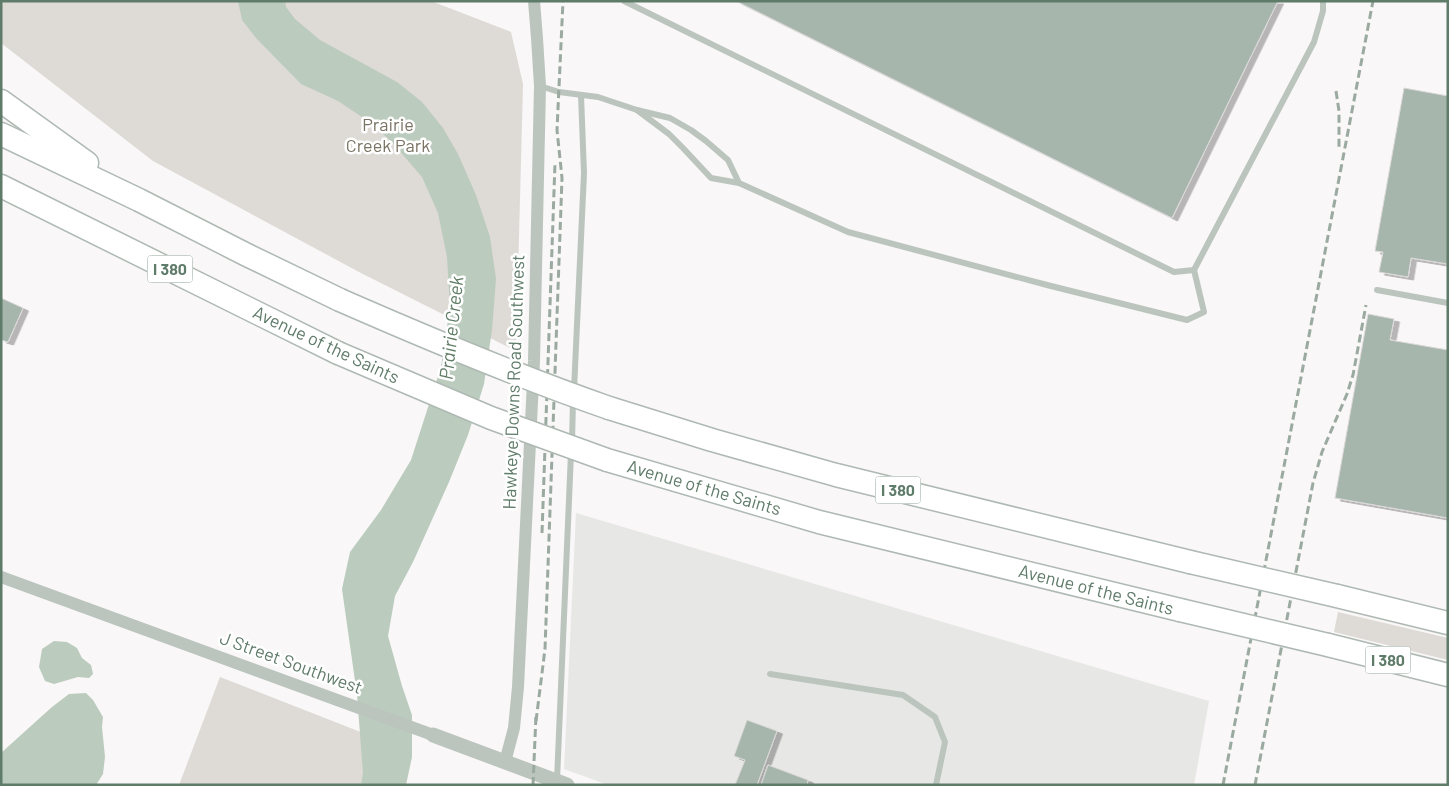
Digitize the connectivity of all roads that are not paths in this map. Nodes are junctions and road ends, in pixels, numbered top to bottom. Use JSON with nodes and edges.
{"nodes":[{"id":1,"x":534,"y":1,"type":"edge"},
{"id":2,"x":624,"y":1,"type":"edge"},
{"id":3,"x":1323,"y":1,"type":"edge"},
{"id":4,"x":540,"y":86,"type":"junction"},
{"id":5,"x":581,"y":95,"type":"junction"},
{"id":6,"x":1,"y":101,"type":"edge"},
{"id":7,"x":637,"y":110,"type":"junction"},
{"id":8,"x":1,"y":134,"type":"edge"},
{"id":9,"x":739,"y":183,"type":"junction"},
{"id":10,"x":1,"y":186,"type":"edge"},
{"id":11,"x":139,"y":200,"type":"junction"},
{"id":12,"x":1194,"y":270,"type":"junction"},
{"id":13,"x":1377,"y":290,"type":"dead end"},
{"id":14,"x":1448,"y":303,"type":"edge"},
{"id":15,"x":1,"y":577,"type":"edge"},
{"id":16,"x":1396,"y":610,"type":"junction"},
{"id":17,"x":1448,"y":617,"type":"edge"},
{"id":18,"x":1448,"y":623,"type":"edge"},
{"id":19,"x":1338,"y":648,"type":"junction"},
{"id":20,"x":770,"y":674,"type":"dead end"},
{"id":21,"x":1448,"y":675,"type":"edge"},
{"id":22,"x":1448,"y":689,"type":"edge"},
{"id":23,"x":433,"y":735,"type":"joint"},
{"id":24,"x":505,"y":762,"type":"junction"},
{"id":25,"x":562,"y":783,"type":"edge"},
{"id":26,"x":936,"y":785,"type":"edge"}],
"edges":[{"from":1,"to":4,"type":"street","name":"Hawkeye Downs Road Southwest"},
{"from":2,"to":12,"type":"lane"},
{"from":3,"to":12,"type":"lane"},
{"from":4,"to":5,"type":"lane"},
{"from":4,"to":24,"type":"street","name":"Hawkeye Downs Road Southwest"},
{"from":5,"to":7,"type":"lane"},
{"from":5,"to":25,"type":"lane"},
{"from":6,"to":11,"type":"highway"},
{"from":7,"to":9,"type":"lane"},
{"from":7,"to":9,"type":"lane"},
{"from":8,"to":11,"type":"highway","number":"I 380"},
{"from":9,"to":12,"type":"lane"},
{"from":10,"to":19,"type":"highway","name":"Avenue of the Saints","number":"I 380","bridge":true},
{"from":11,"to":16,"type":"highway","number":"I 380","bridge":true},
{"from":13,"to":14,"type":"lane"},
{"from":15,"to":23,"type":"street","name":"J Street Southwest"},
{"from":16,"to":17,"type":"highway"},
{"from":16,"to":18,"type":"highway","number":"I 380"},
{"from":19,"to":21,"type":"highway","name":"Avenue of the Saints","number":"I 380"},
{"from":19,"to":22,"type":"highway"},
{"from":20,"to":26,"type":"lane"},
{"from":23,"to":24,"type":"street","name":"J Street Southwest"},
{"from":24,"to":25,"type":"street","name":"J Street Southwest"}]}
